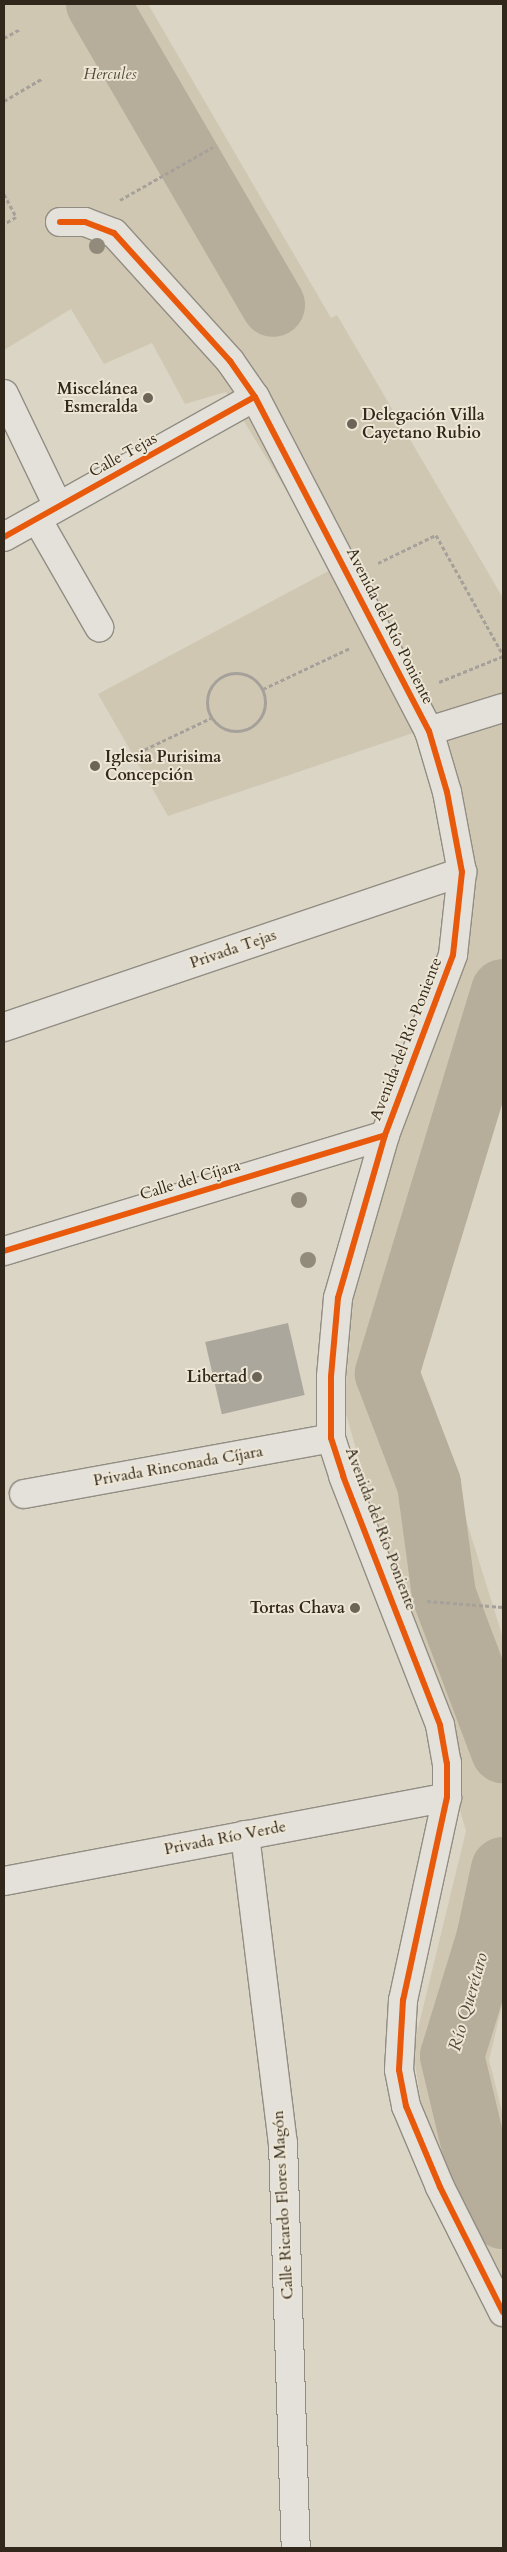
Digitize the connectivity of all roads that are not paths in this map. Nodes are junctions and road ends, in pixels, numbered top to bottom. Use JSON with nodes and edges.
{"nodes":[{"id":1,"x":60,"y":222,"type":"dead end"},
{"id":2,"x":4,"y":394,"type":"edge"},
{"id":3,"x":255,"y":397,"type":"junction"},
{"id":4,"x":48,"y":513,"type":"junction"},
{"id":5,"x":4,"y":537,"type":"edge"},
{"id":6,"x":99,"y":627,"type":"dead end"},
{"id":7,"x":503,"y":708,"type":"edge"},
{"id":8,"x":429,"y":731,"type":"junction"},
{"id":9,"x":462,"y":872,"type":"junction"},
{"id":10,"x":4,"y":1027,"type":"edge"},
{"id":11,"x":384,"y":1135,"type":"junction"},
{"id":12,"x":4,"y":1252,"type":"edge"},
{"id":13,"x":331,"y":1438,"type":"junction"},
{"id":14,"x":24,"y":1494,"type":"dead end"},
{"id":15,"x":447,"y":1797,"type":"junction"},
{"id":16,"x":245,"y":1835,"type":"junction"},
{"id":17,"x":4,"y":1881,"type":"edge"},
{"id":18,"x":503,"y":2312,"type":"edge"},
{"id":19,"x":296,"y":2548,"type":"edge"}],
"edges":[{"from":1,"to":3,"type":"street","name":"Avenida del Río Poniente"},
{"from":2,"to":4,"type":"street"},
{"from":3,"to":4,"type":"street","name":"Calle Tejas"},
{"from":3,"to":8,"type":"street","name":"Avenida del Río Poniente"},
{"from":4,"to":5,"type":"street","name":"Calle Tejas"},
{"from":4,"to":6,"type":"street"},
{"from":7,"to":8,"type":"street"},
{"from":8,"to":9,"type":"street","name":"Avenida del Río Poniente"},
{"from":9,"to":10,"type":"street","name":"Privada Tejas"},
{"from":9,"to":11,"type":"street","name":"Avenida del Río Poniente"},
{"from":11,"to":12,"type":"street","name":"Calle del Cíjara"},
{"from":11,"to":13,"type":"street","name":"Avenida del Río Poniente"},
{"from":13,"to":14,"type":"street","name":"Privada Rinconada Cíjara"},
{"from":13,"to":15,"type":"street","name":"Avenida del Río Poniente"},
{"from":15,"to":16,"type":"street","name":"Privada Río Verde"},
{"from":15,"to":18,"type":"street","name":"Avenida del Río Poniente"},
{"from":16,"to":17,"type":"street","name":"Privada Río Verde"},
{"from":16,"to":19,"type":"street","name":"Calle Ricardo Flores Magón"}]}
